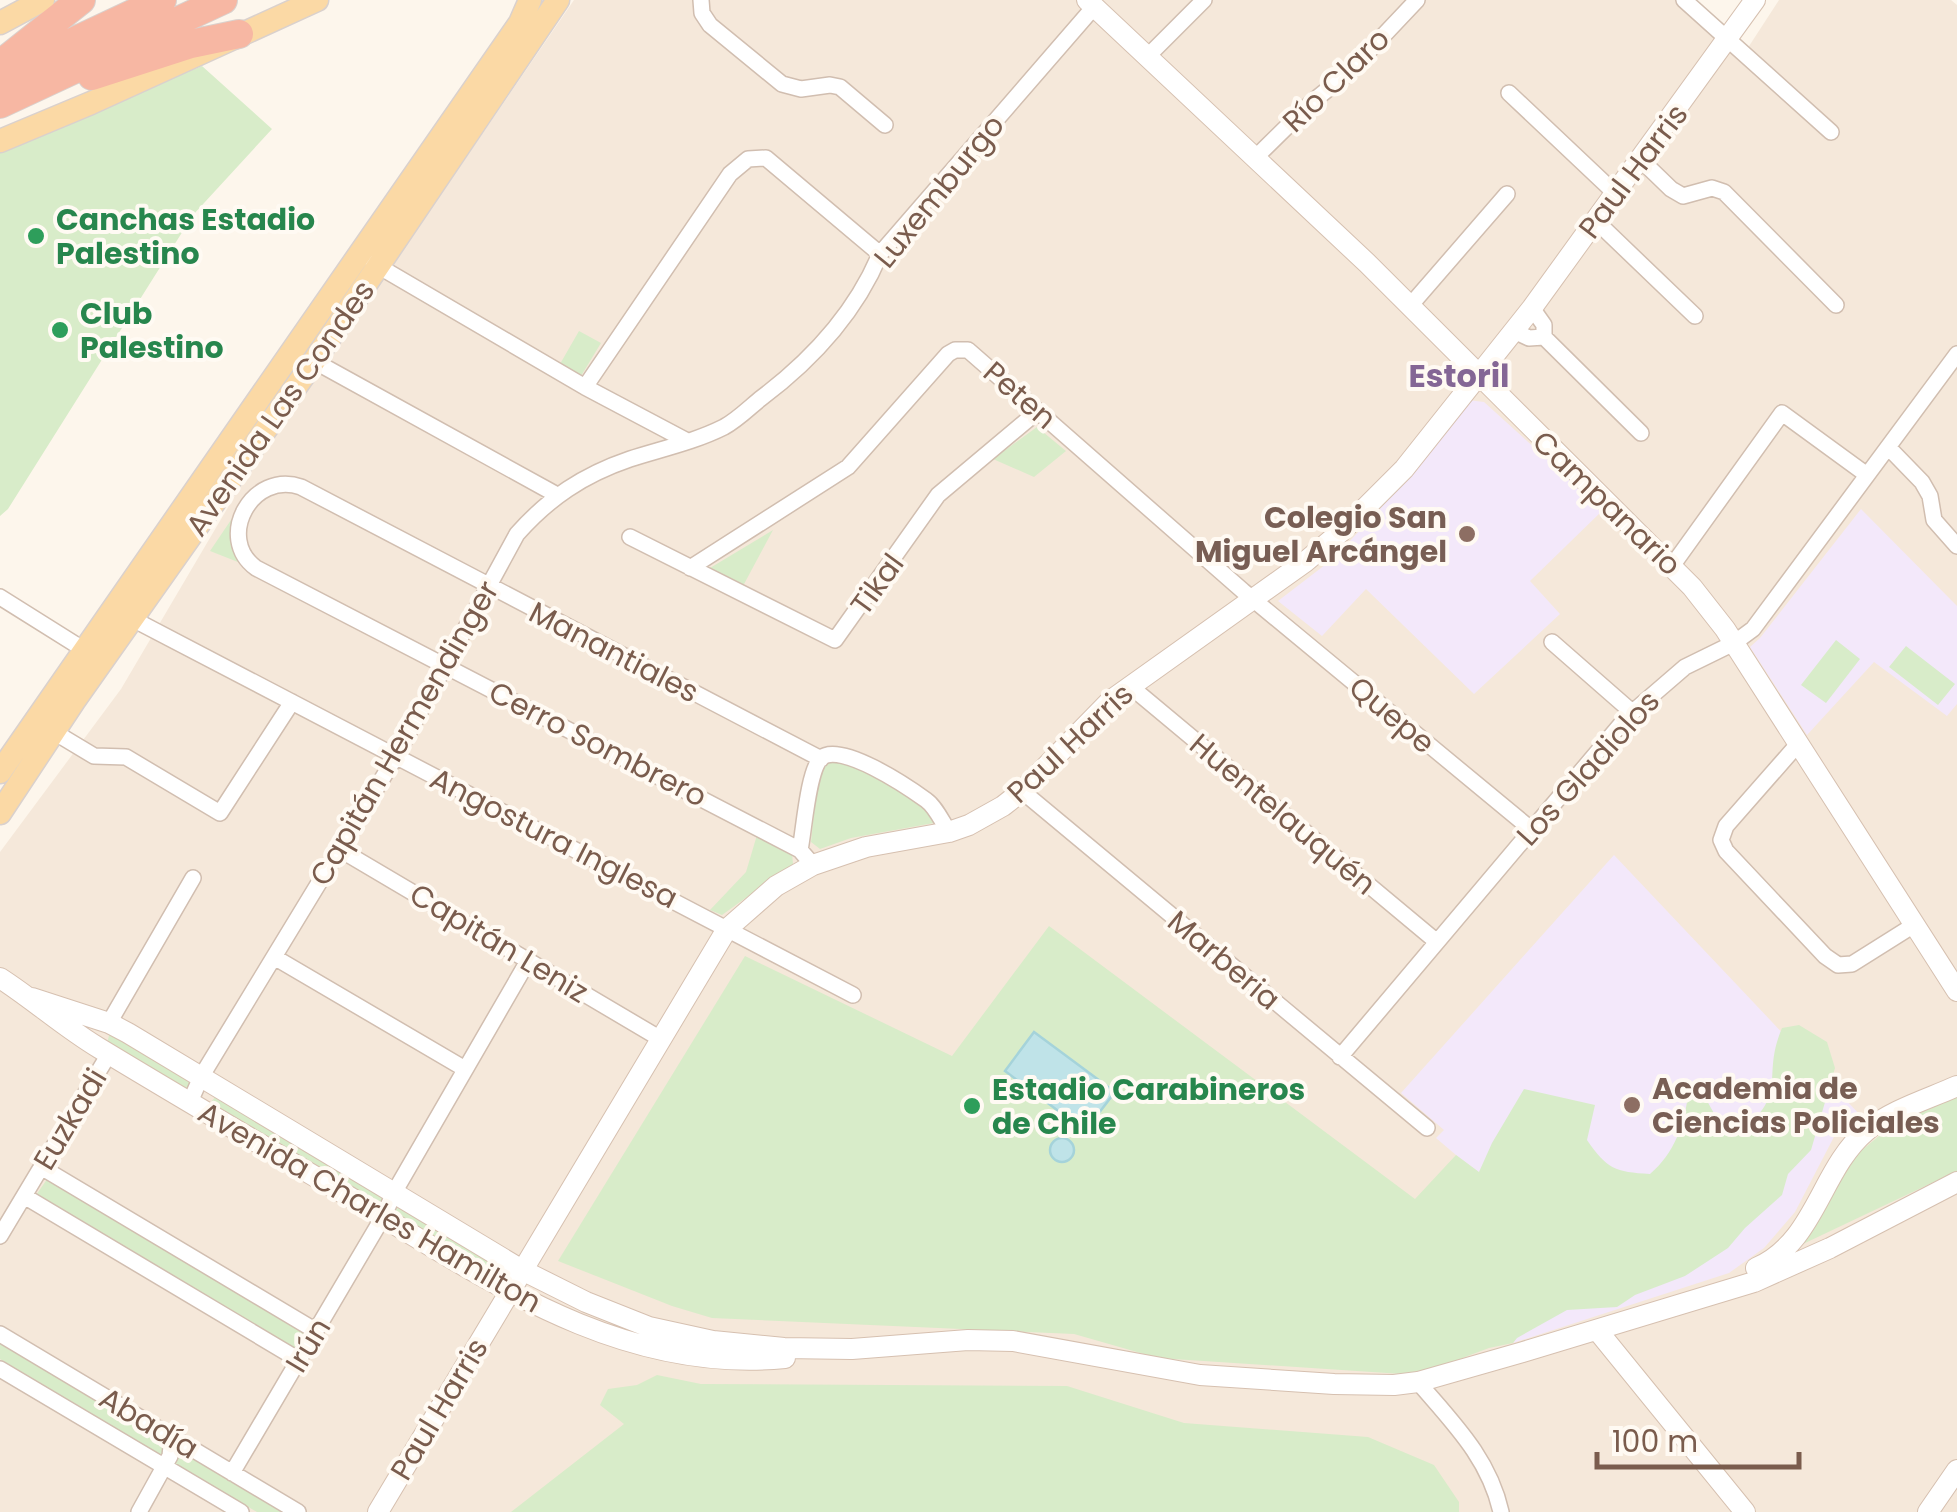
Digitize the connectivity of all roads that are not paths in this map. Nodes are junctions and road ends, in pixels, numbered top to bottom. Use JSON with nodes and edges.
{"nodes":[{"id":1,"x":43,"y":0,"type":"edge"},
{"id":2,"x":82,"y":0,"type":"edge"},
{"id":3,"x":162,"y":0,"type":"edge"},
{"id":4,"x":223,"y":0,"type":"edge"},
{"id":5,"x":316,"y":0,"type":"edge"},
{"id":6,"x":530,"y":0,"type":"edge"},
{"id":7,"x":558,"y":0,"type":"edge"},
{"id":8,"x":700,"y":0,"type":"edge"},
{"id":9,"x":1204,"y":0,"type":"edge"},
{"id":10,"x":1417,"y":0,"type":"edge"},
{"id":11,"x":1684,"y":0,"type":"edge"},
{"id":12,"x":1755,"y":0,"type":"edge"},
{"id":13,"x":1091,"y":3,"type":"edge"},
{"id":14,"x":518,"y":12,"type":"edge"},
{"id":15,"x":0,"y":23,"type":"edge"},
{"id":16,"x":240,"y":34,"type":"junction"},
{"id":17,"x":1728,"y":42,"type":"junction"},
{"id":18,"x":1147,"y":56,"type":"junction"},
{"id":19,"x":0,"y":64,"type":"edge"},
{"id":20,"x":0,"y":76,"type":"edge"},
{"id":21,"x":28,"y":92,"type":"junction"},
{"id":22,"x":1510,"y":93,"type":"dead end"},
{"id":23,"x":0,"y":104,"type":"edge"},
{"id":24,"x":885,"y":125,"type":"dead end"},
{"id":25,"x":1831,"y":132,"type":"dead end"},
{"id":26,"x":0,"y":141,"type":"edge"},
{"id":27,"x":1254,"y":159,"type":"junction"},
{"id":28,"x":1641,"y":160,"type":"junction"},
{"id":29,"x":1507,"y":194,"type":"dead end"},
{"id":30,"x":1616,"y":194,"type":"junction"},
{"id":31,"x":1596,"y":220,"type":"junction"},
{"id":32,"x":880,"y":254,"type":"junction"},
{"id":33,"x":370,"y":260,"type":"junction"},
{"id":34,"x":1836,"y":305,"type":"dead end"},
{"id":35,"x":1409,"y":307,"type":"junction"},
{"id":36,"x":1532,"y":308,"type":"junction"},
{"id":37,"x":1695,"y":316,"type":"dead end"},
{"id":38,"x":1514,"y":330,"type":"junction"},
{"id":39,"x":1544,"y":338,"type":"junction"},
{"id":40,"x":314,"y":361,"type":"junction"},
{"id":41,"x":1955,"y":362,"type":"edge"},
{"id":42,"x":1477,"y":376,"type":"junction"},
{"id":43,"x":584,"y":387,"type":"junction"},
{"id":44,"x":1038,"y":410,"type":"junction"},
{"id":45,"x":1641,"y":433,"type":"dead end"},
{"id":46,"x":687,"y":441,"type":"junction"},
{"id":47,"x":1888,"y":448,"type":"junction"},
{"id":48,"x":1867,"y":475,"type":"junction"},
{"id":49,"x":226,"y":488,"type":"junction"},
{"id":50,"x":557,"y":495,"type":"junction"},
{"id":51,"x":250,"y":503,"type":"junction"},
{"id":52,"x":630,"y":536,"type":"dead end"},
{"id":53,"x":1957,"y":546,"type":"edge"},
{"id":54,"x":1672,"y":566,"type":"junction"},
{"id":55,"x":690,"y":568,"type":"junction"},
{"id":56,"x":488,"y":586,"type":"junction"},
{"id":57,"x":0,"y":597,"type":"edge"},
{"id":58,"x":1253,"y":600,"type":"junction"},
{"id":59,"x":123,"y":614,"type":"junction"},
{"id":60,"x":1552,"y":642,"type":"dead end"},
{"id":61,"x":1734,"y":643,"type":"junction"},
{"id":62,"x":86,"y":650,"type":"junction"},
{"id":63,"x":445,"y":665,"type":"junction"},
{"id":64,"x":1130,"y":686,"type":"junction"},
{"id":65,"x":292,"y":702,"type":"junction"},
{"id":66,"x":1632,"y":712,"type":"junction"},
{"id":67,"x":54,"y":732,"type":"junction"},
{"id":68,"x":1798,"y":744,"type":"junction"},
{"id":69,"x":396,"y":756,"type":"junction"},
{"id":70,"x":821,"y":758,"type":"junction"},
{"id":71,"x":0,"y":772,"type":"edge"},
{"id":72,"x":1022,"y":791,"type":"junction"},
{"id":73,"x":0,"y":813,"type":"edge"},
{"id":74,"x":1532,"y":830,"type":"junction"},
{"id":75,"x":948,"y":832,"type":"junction"},
{"id":76,"x":339,"y":849,"type":"junction"},
{"id":77,"x":807,"y":858,"type":"junction"},
{"id":78,"x":193,"y":878,"type":"dead end"},
{"id":79,"x":1914,"y":925,"type":"junction"},
{"id":80,"x":727,"y":928,"type":"junction"},
{"id":81,"x":1437,"y":942,"type":"junction"},
{"id":82,"x":274,"y":956,"type":"junction"},
{"id":83,"x":528,"y":961,"type":"junction"},
{"id":84,"x":2,"y":985,"type":"edge"},
{"id":85,"x":1955,"y":985,"type":"edge"},
{"id":86,"x":853,"y":994,"type":"dead end"},
{"id":87,"x":32,"y":998,"type":"junction"},
{"id":88,"x":109,"y":1023,"type":"junction"},
{"id":89,"x":659,"y":1038,"type":"junction"},
{"id":90,"x":105,"y":1052,"type":"junction"},
{"id":91,"x":1340,"y":1056,"type":"junction"},
{"id":92,"x":465,"y":1069,"type":"junction"},
{"id":93,"x":201,"y":1077,"type":"junction"},
{"id":94,"x":1957,"y":1086,"type":"edge"},
{"id":95,"x":190,"y":1102,"type":"junction"},
{"id":96,"x":1427,"y":1128,"type":"dead end"},
{"id":97,"x":41,"y":1167,"type":"junction"},
{"id":98,"x":1957,"y":1182,"type":"edge"},
{"id":99,"x":394,"y":1191,"type":"junction"},
{"id":100,"x":24,"y":1196,"type":"junction"},
{"id":101,"x":383,"y":1217,"type":"junction"},
{"id":102,"x":0,"y":1236,"type":"edge"},
{"id":103,"x":522,"y":1270,"type":"junction"},
{"id":104,"x":508,"y":1292,"type":"junction"},
{"id":105,"x":1672,"y":1305,"type":"junction"},
{"id":106,"x":1596,"y":1330,"type":"junction"},
{"id":107,"x":316,"y":1331,"type":"junction"},
{"id":108,"x":0,"y":1334,"type":"edge"},
{"id":109,"x":852,"y":1349,"type":"junction"},
{"id":110,"x":299,"y":1360,"type":"junction"},
{"id":111,"x":0,"y":1368,"type":"edge"},
{"id":112,"x":1418,"y":1382,"type":"junction"},
{"id":113,"x":172,"y":1437,"type":"junction"},
{"id":114,"x":164,"y":1466,"type":"junction"},
{"id":115,"x":1957,"y":1470,"type":"edge"},
{"id":116,"x":232,"y":1472,"type":"junction"},
{"id":117,"x":138,"y":1512,"type":"edge"},
{"id":118,"x":241,"y":1512,"type":"edge"},
{"id":119,"x":298,"y":1512,"type":"edge"},
{"id":120,"x":378,"y":1512,"type":"edge"},
{"id":121,"x":1501,"y":1512,"type":"edge"},
{"id":122,"x":1745,"y":1512,"type":"edge"},
{"id":123,"x":1928,"y":1512,"type":"edge"}],
"edges":[{"from":1,"to":15,"type":"main road"},
{"from":2,"to":19,"type":"highway"},
{"from":3,"to":20,"type":"highway"},
{"from":4,"to":21,"type":"highway"},
{"from":5,"to":16,"type":"main road"},
{"from":6,"to":14,"type":"main road","name":"Avenida Las Condes"},
{"from":7,"to":33,"type":"main road","name":"Avenida Las Condes"},
{"from":8,"to":24,"type":"street"},
{"from":9,"to":18,"type":"street"},
{"from":10,"to":27,"type":"street","name":"Río Claro"},
{"from":11,"to":17,"type":"street"},
{"from":12,"to":17,"type":"street","name":"Paul Harris"},
{"from":13,"to":18,"type":"street","name":"Campanario"},
{"from":13,"to":32,"type":"street","name":"Luxemburgo"},
{"from":14,"to":33,"type":"main road","name":"Avenida Las Condes"},
{"from":16,"to":21,"type":"highway"},
{"from":16,"to":26,"type":"main road"},
{"from":17,"to":25,"type":"street"},
{"from":17,"to":28,"type":"street","name":"Paul Harris"},
{"from":18,"to":27,"type":"street","name":"Campanario"},
{"from":21,"to":23,"type":"highway"},
{"from":22,"to":30,"type":"street"},
{"from":27,"to":35,"type":"street","name":"Campanario"},
{"from":28,"to":30,"type":"street","name":"Paul Harris"},
{"from":28,"to":34,"type":"street"},
{"from":29,"to":35,"type":"street"},
{"from":30,"to":31,"type":"street","name":"Paul Harris"},
{"from":31,"to":36,"type":"street","name":"Paul Harris"},
{"from":31,"to":37,"type":"street"},
{"from":32,"to":43,"type":"street"},
{"from":32,"to":46,"type":"street","name":"Luxemburgo"},
{"from":33,"to":40,"type":"main road","name":"Avenida Las Condes"},
{"from":33,"to":43,"type":"street"},
{"from":33,"to":59,"type":"main road","name":"Avenida Las Condes"},
{"from":35,"to":42,"type":"street","name":"Campanario"},
{"from":36,"to":38,"type":"street","name":"Paul Harris"},
{"from":36,"to":39,"type":"street"},
{"from":38,"to":39,"type":"street"},
{"from":38,"to":42,"type":"street","name":"Paul Harris"},
{"from":39,"to":45,"type":"street"},
{"from":40,"to":49,"type":"main road","name":"Avenida Las Condes"},
{"from":40,"to":50,"type":"street"},
{"from":41,"to":47,"type":"street","name":"Los Gladiolos"},
{"from":42,"to":54,"type":"street","name":"Campanario"},
{"from":42,"to":58,"type":"street","name":"Paul Harris"},
{"from":43,"to":46,"type":"street"},
{"from":44,"to":55,"type":"street","name":"Peten"},
{"from":44,"to":55,"type":"street","name":"Tikal"},
{"from":44,"to":58,"type":"street","name":"Peten"},
{"from":46,"to":50,"type":"street","name":"Capitán Hermendinger"},
{"from":47,"to":48,"type":"street","name":"Los Gladiolos"},
{"from":47,"to":53,"type":"street"},
{"from":48,"to":54,"type":"street"},
{"from":48,"to":61,"type":"street","name":"Los Gladiolos"},
{"from":49,"to":51,"type":"street"},
{"from":49,"to":59,"type":"main road","name":"Avenida Las Condes"},
{"from":50,"to":56,"type":"street","name":"Capitán Hermendinger"},
{"from":51,"to":56,"type":"street","name":"Manantiales"},
{"from":51,"to":63,"type":"street","name":"Cerro Sombrero"},
{"from":52,"to":55,"type":"street","name":"Tikal"},
{"from":54,"to":61,"type":"street","name":"Campanario"},
{"from":56,"to":63,"type":"street","name":"Capitán Hermendinger"},
{"from":56,"to":70,"type":"street","name":"Manantiales"},
{"from":57,"to":62,"type":"street"},
{"from":58,"to":64,"type":"street","name":"Paul Harris"},
{"from":58,"to":74,"type":"street","name":"Quepe"},
{"from":59,"to":62,"type":"main road","name":"Avenida Las Condes"},
{"from":59,"to":65,"type":"street","name":"Angostura Inglesa"},
{"from":59,"to":67,"type":"main road","name":"Avenida Las Condes"},
{"from":60,"to":66,"type":"street"},
{"from":61,"to":66,"type":"street","name":"Los Gladiolos"},
{"from":61,"to":68,"type":"street","name":"Campanario"},
{"from":62,"to":71,"type":"main road","name":"Avenida Las Condes"},
{"from":63,"to":69,"type":"street","name":"Capitán Hermendinger"},
{"from":63,"to":77,"type":"street","name":"Cerro Sombrero"},
{"from":64,"to":72,"type":"street","name":"Paul Harris"},
{"from":64,"to":81,"type":"street","name":"Huentelauquén"},
{"from":65,"to":67,"type":"street"},
{"from":65,"to":69,"type":"street","name":"Angostura Inglesa"},
{"from":66,"to":74,"type":"street","name":"Los Gladiolos"},
{"from":67,"to":73,"type":"main road","name":"Avenida Las Condes"},
{"from":68,"to":79,"type":"street","name":"Campanario"},
{"from":68,"to":79,"type":"street"},
{"from":69,"to":76,"type":"street","name":"Capitán Hermendinger"},
{"from":69,"to":80,"type":"street","name":"Angostura Inglesa"},
{"from":70,"to":75,"type":"street","name":"Manantiales"},
{"from":70,"to":77,"type":"street"},
{"from":72,"to":75,"type":"street","name":"Paul Harris"},
{"from":72,"to":91,"type":"street","name":"Marberia"},
{"from":74,"to":81,"type":"street","name":"Los Gladiolos"},
{"from":75,"to":77,"type":"street","name":"Paul Harris"},
{"from":76,"to":82,"type":"street","name":"Capitán Hermendinger"},
{"from":76,"to":83,"type":"street","name":"Capitán Leniz"},
{"from":77,"to":80,"type":"street","name":"Paul Harris"},
{"from":78,"to":88,"type":"street"},
{"from":79,"to":85,"type":"street","name":"Campanario"},
{"from":80,"to":86,"type":"street","name":"Angostura Inglesa"},
{"from":80,"to":89,"type":"street","name":"Paul Harris"},
{"from":81,"to":91,"type":"street","name":"Los Gladiolos"},
{"from":82,"to":92,"type":"street"},
{"from":82,"to":93,"type":"street","name":"Capitán Hermendinger"},
{"from":83,"to":89,"type":"street","name":"Capitán Leniz"},
{"from":83,"to":92,"type":"street","name":"Irún"},
{"from":84,"to":87,"type":"street","name":"Avenida Charles Hamilton"},
{"from":87,"to":88,"type":"street","name":"Avenida Charles Hamilton"},
{"from":87,"to":90,"type":"street","name":"Avenida Charles Hamilton"},
{"from":88,"to":90,"type":"street"},
{"from":88,"to":93,"type":"street","name":"Avenida Charles Hamilton"},
{"from":89,"to":103,"type":"street","name":"Paul Harris"},
{"from":90,"to":95,"type":"street","name":"Avenida Charles Hamilton"},
{"from":90,"to":97,"type":"street","name":"Euzkadi"},
{"from":91,"to":96,"type":"street","name":"Marberia"},
{"from":92,"to":99,"type":"street","name":"Irún"},
{"from":93,"to":95,"type":"street","name":"Capitán Hermendinger"},
{"from":93,"to":99,"type":"street","name":"Avenida Charles Hamilton"},
{"from":94,"to":105,"type":"street","name":"Avenida Charles Hamilton"},
{"from":95,"to":101,"type":"street","name":"Avenida Charles Hamilton"},
{"from":97,"to":100,"type":"street","name":"Euzkadi"},
{"from":97,"to":107,"type":"street"},
{"from":98,"to":105,"type":"street","name":"Avenida Charles Hamilton"},
{"from":99,"to":101,"type":"street","name":"Irún"},
{"from":99,"to":103,"type":"street","name":"Avenida Charles Hamilton"},
{"from":100,"to":102,"type":"street","name":"Euzkadi"},
{"from":100,"to":110,"type":"street"},
{"from":101,"to":104,"type":"street","name":"Avenida Charles Hamilton"},
{"from":101,"to":107,"type":"street","name":"Irún"},
{"from":103,"to":104,"type":"street","name":"Paul Harris"},
{"from":103,"to":109,"type":"street","name":"Avenida Charles Hamilton"},
{"from":104,"to":109,"type":"street","name":"Avenida Charles Hamilton"},
{"from":104,"to":120,"type":"street","name":"Paul Harris"},
{"from":105,"to":106,"type":"street","name":"Avenida Charles Hamilton"},
{"from":106,"to":112,"type":"street","name":"Avenida Charles Hamilton"},
{"from":106,"to":122,"type":"street"},
{"from":107,"to":110,"type":"street","name":"Irún"},
{"from":108,"to":113,"type":"street","name":"Abadía"},
{"from":109,"to":112,"type":"street","name":"Avenida Charles Hamilton"},
{"from":110,"to":116,"type":"street","name":"Irún"},
{"from":111,"to":114,"type":"street","name":"Abadía"},
{"from":112,"to":121,"type":"street"},
{"from":113,"to":114,"type":"street"},
{"from":113,"to":116,"type":"street","name":"Abadía"},
{"from":114,"to":117,"type":"street"},
{"from":114,"to":118,"type":"street","name":"Abadía"},
{"from":115,"to":123,"type":"street"},
{"from":116,"to":119,"type":"street","name":"Abadía"}]}
